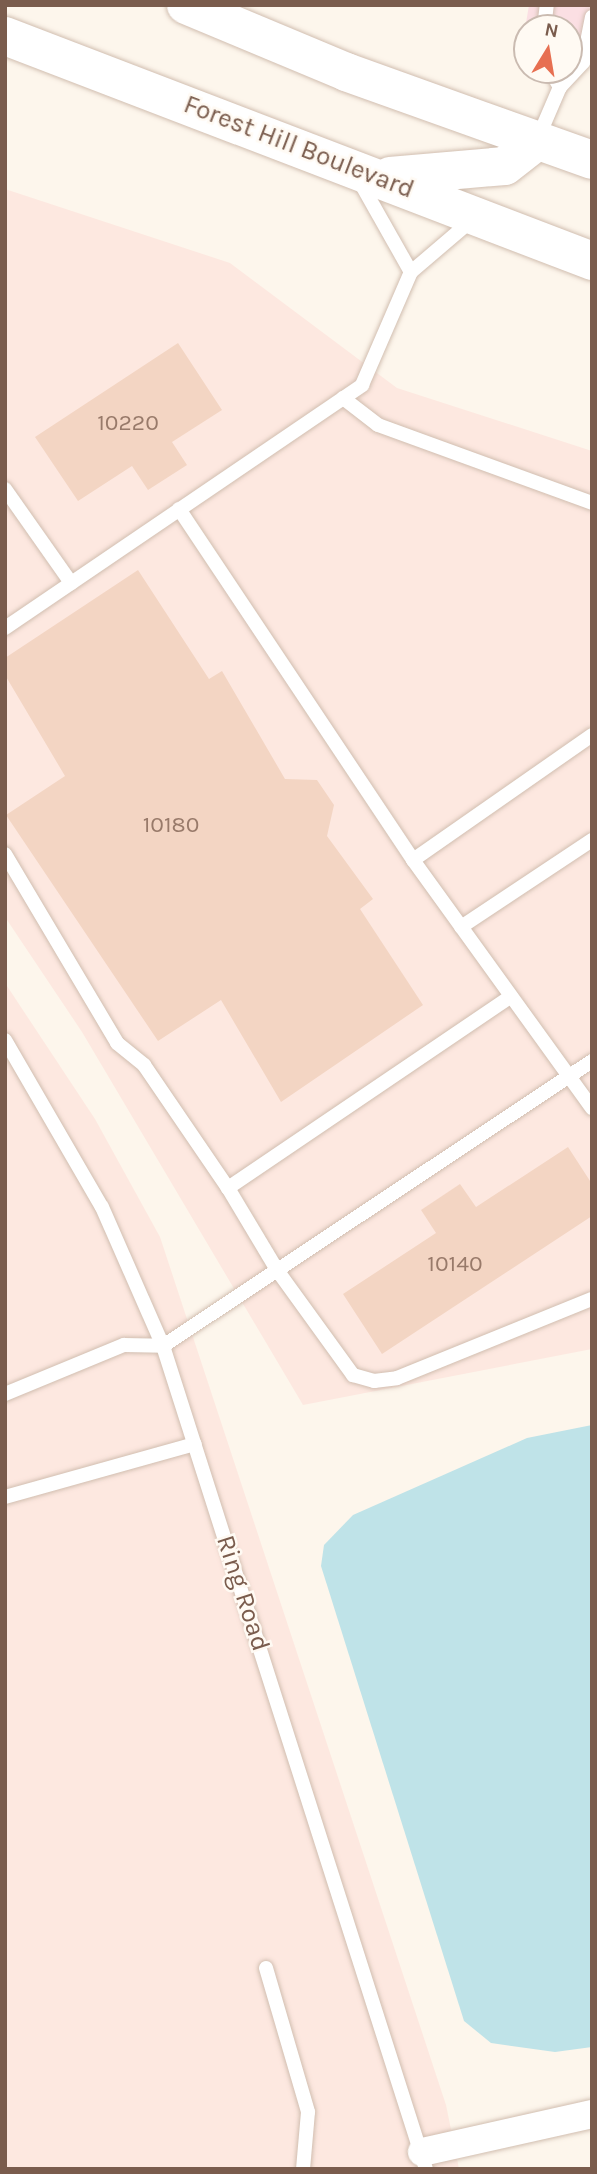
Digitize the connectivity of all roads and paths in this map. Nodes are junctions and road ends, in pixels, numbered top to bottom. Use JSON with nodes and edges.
{"nodes":[{"id":1,"x":186,"y":5,"type":"edge"},
{"id":2,"x":592,"y":17,"type":"edge"},
{"id":3,"x":5,"y":36,"type":"edge"},
{"id":4,"x":558,"y":84,"type":"edge"},
{"id":5,"x":560,"y":87,"type":"junction"},
{"id":6,"x":536,"y":142,"type":"junction"},
{"id":7,"x":592,"y":160,"type":"edge"},
{"id":8,"x":362,"y":170,"type":"junction"},
{"id":9,"x":475,"y":217,"type":"junction"},
{"id":10,"x":592,"y":261,"type":"edge"},
{"id":11,"x":411,"y":272,"type":"junction"},
{"id":12,"x":343,"y":398,"type":"junction"},
{"id":13,"x":5,"y":489,"type":"edge"},
{"id":14,"x":592,"y":503,"type":"edge"},
{"id":15,"x":179,"y":509,"type":"junction"},
{"id":16,"x":71,"y":583,"type":"junction"},
{"id":17,"x":5,"y":628,"type":"edge"},
{"id":18,"x":592,"y":735,"type":"edge"},
{"id":19,"x":592,"y":840,"type":"edge"},
{"id":20,"x":5,"y":855,"type":"edge"},
{"id":21,"x":413,"y":860,"type":"junction"},
{"id":22,"x":461,"y":927,"type":"junction"},
{"id":23,"x":510,"y":997,"type":"junction"},
{"id":24,"x":5,"y":1040,"type":"edge"},
{"id":25,"x":592,"y":1061,"type":"edge"},
{"id":26,"x":567,"y":1077,"type":"junction"},
{"id":27,"x":592,"y":1108,"type":"edge"},
{"id":28,"x":228,"y":1188,"type":"junction"},
{"id":29,"x":277,"y":1270,"type":"junction"},
{"id":30,"x":592,"y":1299,"type":"edge"},
{"id":31,"x":163,"y":1346,"type":"junction"},
{"id":32,"x":5,"y":1394,"type":"edge"},
{"id":33,"x":195,"y":1444,"type":"junction"},
{"id":34,"x":5,"y":1497,"type":"edge"},
{"id":35,"x":266,"y":1968,"type":"dead end"},
{"id":36,"x":592,"y":2114,"type":"edge"},
{"id":37,"x":424,"y":2161,"type":"edge"},
{"id":38,"x":303,"y":2169,"type":"edge"}],
"edges":[{"from":1,"to":6,"type":"main road"},
{"from":2,"to":5,"type":"lane"},
{"from":3,"to":8,"type":"main road","name":"Forest Hill Boulevard"},
{"from":4,"to":5,"type":"lane"},
{"from":5,"to":6,"type":"lane"},
{"from":6,"to":7,"type":"main road"},
{"from":6,"to":8,"type":"main road"},
{"from":8,"to":9,"type":"main road","name":"Forest Hill Boulevard"},
{"from":8,"to":11,"type":"lane"},
{"from":9,"to":10,"type":"main road","name":"Forest Hill Boulevard"},
{"from":9,"to":11,"type":"lane"},
{"from":11,"to":12,"type":"lane"},
{"from":12,"to":14,"type":"lane"},
{"from":12,"to":15,"type":"lane"},
{"from":13,"to":16,"type":"lane"},
{"from":15,"to":16,"type":"lane"},
{"from":15,"to":21,"type":"lane"},
{"from":16,"to":17,"type":"lane"},
{"from":18,"to":21,"type":"lane"},
{"from":19,"to":22,"type":"lane"},
{"from":20,"to":28,"type":"lane"},
{"from":21,"to":22,"type":"lane"},
{"from":22,"to":23,"type":"lane"},
{"from":23,"to":26,"type":"lane"},
{"from":23,"to":28,"type":"lane"},
{"from":24,"to":31,"type":"lane","name":"Ring Road"},
{"from":25,"to":26,"type":"lane"},
{"from":26,"to":27,"type":"lane"},
{"from":26,"to":29,"type":"lane"},
{"from":28,"to":29,"type":"lane"},
{"from":29,"to":30,"type":"lane"},
{"from":29,"to":31,"type":"lane"},
{"from":31,"to":32,"type":"lane"},
{"from":31,"to":33,"type":"lane","name":"Ring Road"},
{"from":33,"to":34,"type":"lane"},
{"from":33,"to":37,"type":"lane","name":"Ring Road"},
{"from":35,"to":38,"type":"lane"},
{"from":36,"to":37,"type":"street"}]}
